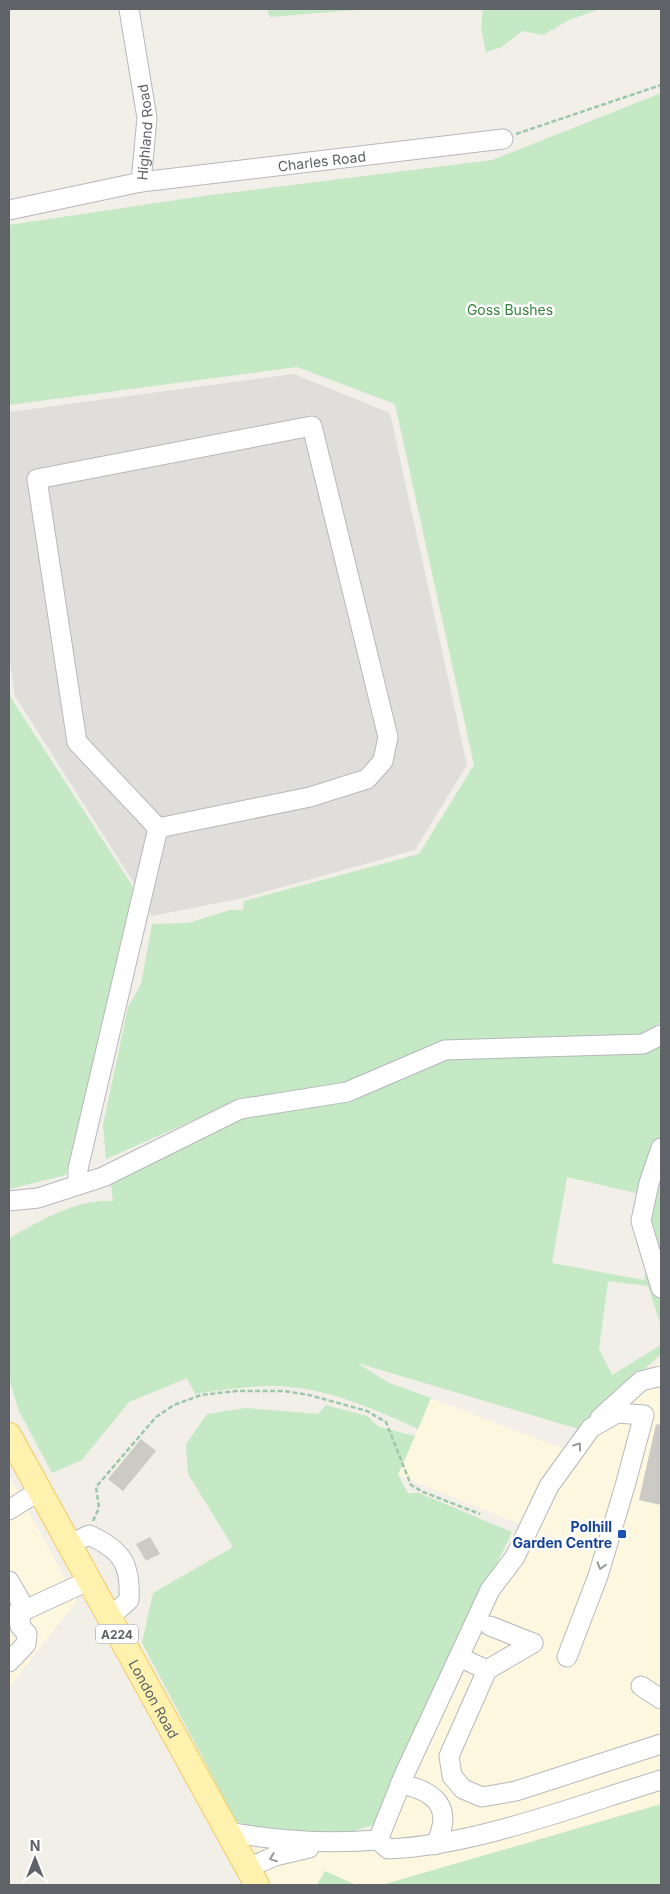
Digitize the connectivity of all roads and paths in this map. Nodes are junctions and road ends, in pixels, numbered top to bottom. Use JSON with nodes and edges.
{"nodes":[{"id":1,"x":128,"y":9,"type":"edge"},
{"id":2,"x":661,"y":86,"type":"edge"},
{"id":3,"x":503,"y":138,"type":"joint"},
{"id":4,"x":141,"y":182,"type":"junction"},
{"id":5,"x":9,"y":210,"type":"edge"},
{"id":6,"x":158,"y":828,"type":"junction"},
{"id":7,"x":661,"y":1035,"type":"edge"},
{"id":8,"x":661,"y":1148,"type":"edge"},
{"id":9,"x":78,"y":1185,"type":"junction"},
{"id":10,"x":38,"y":1198,"type":"junction"},
{"id":11,"x":9,"y":1201,"type":"edge"},
{"id":12,"x":9,"y":1214,"type":"edge"},
{"id":13,"x":661,"y":1288,"type":"edge"},
{"id":14,"x":661,"y":1376,"type":"edge"},
{"id":15,"x":591,"y":1428,"type":"junction"},
{"id":16,"x":9,"y":1435,"type":"edge"},
{"id":17,"x":39,"y":1491,"type":"junction"},
{"id":18,"x":9,"y":1510,"type":"edge"},
{"id":19,"x":480,"y":1514,"type":"dead end"},
{"id":20,"x":79,"y":1540,"type":"junction"},
{"id":21,"x":9,"y":1581,"type":"edge"},
{"id":22,"x":88,"y":1581,"type":"junction"},
{"id":23,"x":15,"y":1615,"type":"edge"},
{"id":24,"x":109,"y":1618,"type":"junction"},
{"id":25,"x":490,"y":1626,"type":"dead end"},
{"id":26,"x":459,"y":1656,"type":"junction"},
{"id":27,"x":567,"y":1657,"type":"dead end"},
{"id":28,"x":9,"y":1662,"type":"edge"},
{"id":29,"x":487,"y":1670,"type":"junction"},
{"id":30,"x":661,"y":1679,"type":"edge"},
{"id":31,"x":661,"y":1699,"type":"edge"},
{"id":32,"x":661,"y":1744,"type":"edge"},
{"id":33,"x":661,"y":1780,"type":"edge"},
{"id":34,"x":400,"y":1784,"type":"junction"},
{"id":35,"x":229,"y":1832,"type":"junction"},
{"id":36,"x":378,"y":1840,"type":"junction"},
{"id":37,"x":333,"y":1842,"type":"junction"},
{"id":38,"x":435,"y":1845,"type":"junction"},
{"id":39,"x":252,"y":1877,"type":"edge"}],
"edges":[{"from":1,"to":4,"type":"street","name":"Highland Road"},
{"from":2,"to":3,"type":"path"},
{"from":3,"to":4,"type":"street","name":"Charles Road"},
{"from":4,"to":5,"type":"street","name":"Highland Road"},
{"from":6,"to":6,"type":"street"},
{"from":6,"to":9,"type":"street"},
{"from":7,"to":9,"type":"street"},
{"from":8,"to":13,"type":"street"},
{"from":9,"to":10,"type":"street"},
{"from":10,"to":11,"type":"street"},
{"from":10,"to":12,"type":"street"},
{"from":14,"to":15,"type":"street"},
{"from":26,"to":15,"type":"street","one_way":true},
{"from":15,"to":27,"type":"street","one_way":true},
{"from":16,"to":17,"type":"main road","name":"London Road","number":"A224"},
{"from":17,"to":18,"type":"street"},
{"from":17,"to":20,"type":"main road","name":"London Road","number":"A224"},
{"from":19,"to":20,"type":"path"},
{"from":20,"to":22,"type":"main road","name":"London Road","number":"A224"},
{"from":20,"to":24,"type":"street"},
{"from":21,"to":23,"type":"street"},
{"from":22,"to":23,"type":"street"},
{"from":22,"to":24,"type":"main road","name":"London Road","number":"A224"},
{"from":23,"to":28,"type":"street"},
{"from":24,"to":35,"type":"main road","name":"London Road","number":"A224"},
{"from":25,"to":29,"type":"street"},
{"from":26,"to":29,"type":"street"},
{"from":26,"to":34,"type":"street"},
{"from":29,"to":32,"type":"street"},
{"from":30,"to":31,"type":"street"},
{"from":33,"to":38,"type":"street"},
{"from":34,"to":36,"type":"street"},
{"from":34,"to":38,"type":"street"},
{"from":35,"to":37,"type":"street"},
{"from":35,"to":39,"type":"main road","name":"London Road","number":"A224"},
{"from":36,"to":37,"type":"street"},
{"from":36,"to":38,"type":"street"},
{"from":37,"to":39,"type":"street","one_way":true}]}
